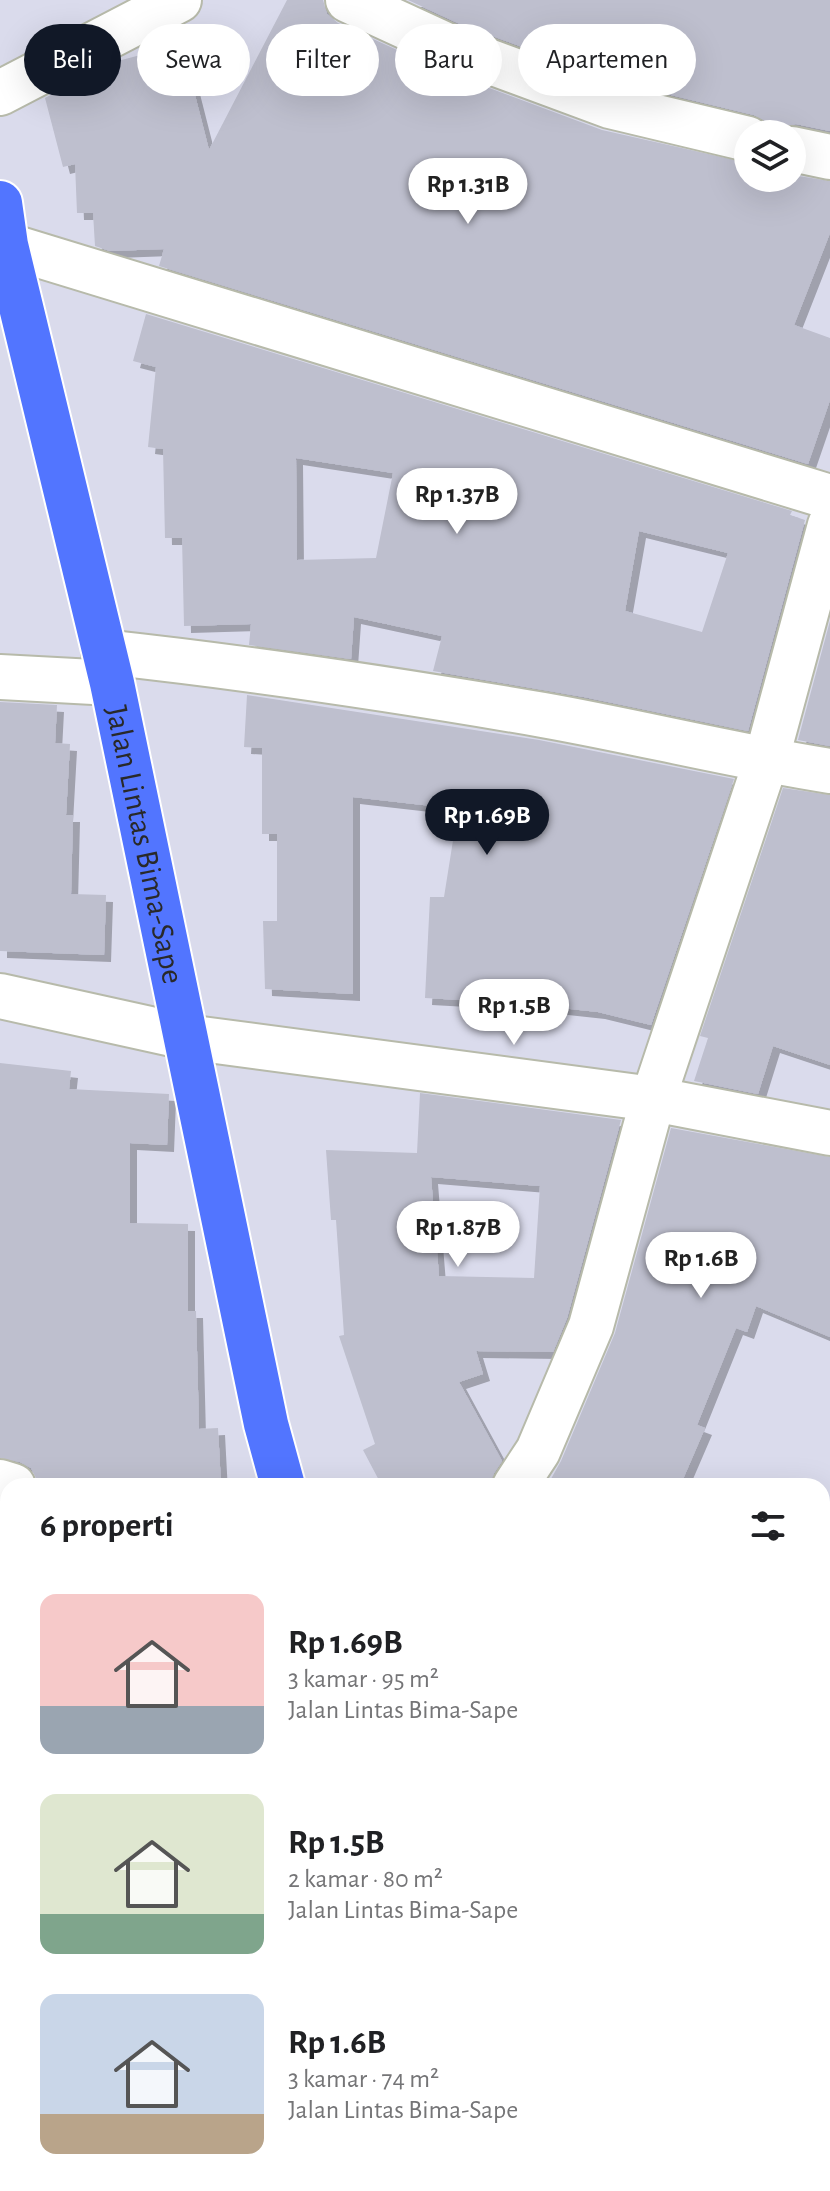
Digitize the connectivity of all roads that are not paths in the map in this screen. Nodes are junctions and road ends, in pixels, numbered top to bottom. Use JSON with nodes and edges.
{"nodes":[{"id":1,"x":179,"y":0,"type":"edge"},
{"id":2,"x":348,"y":0,"type":"edge"},
{"id":3,"x":0,"y":93,"type":"edge"},
{"id":4,"x":734,"y":136,"type":"edge"},
{"id":5,"x":806,"y":152,"type":"edge"},
{"id":6,"x":830,"y":157,"type":"edge"},
{"id":7,"x":3,"y":224,"type":"edge"},
{"id":8,"x":830,"y":497,"type":"edge"},
{"id":9,"x":830,"y":525,"type":"edge"},
{"id":10,"x":108,"y":668,"type":"junction"},
{"id":11,"x":0,"y":677,"type":"edge"},
{"id":12,"x":766,"y":761,"type":"junction"},
{"id":13,"x":830,"y":771,"type":"edge"},
{"id":14,"x":0,"y":996,"type":"edge"},
{"id":15,"x":186,"y":1037,"type":"junction"},
{"id":16,"x":653,"y":1099,"type":"junction"},
{"id":17,"x":830,"y":1133,"type":"edge"},
{"id":18,"x":281,"y":1478,"type":"edge"},
{"id":19,"x":520,"y":1478,"type":"edge"}],
"edges":[{"from":1,"to":3,"type":"street"},
{"from":2,"to":4,"type":"street"},
{"from":5,"to":6,"type":"street"},
{"from":7,"to":8,"type":"street"},
{"from":7,"to":10,"type":"highway","name":"Jalan Lintas Bima-Sape"},
{"from":9,"to":12,"type":"street"},
{"from":10,"to":11,"type":"street"},
{"from":10,"to":12,"type":"street"},
{"from":10,"to":15,"type":"highway","name":"Jalan Lintas Bima-Sape"},
{"from":12,"to":13,"type":"street"},
{"from":12,"to":16,"type":"street"},
{"from":14,"to":15,"type":"street"},
{"from":15,"to":16,"type":"street"},
{"from":15,"to":18,"type":"highway","name":"Jalan Lintas Bima-Sape"},
{"from":16,"to":17,"type":"street"},
{"from":16,"to":19,"type":"street"}]}
